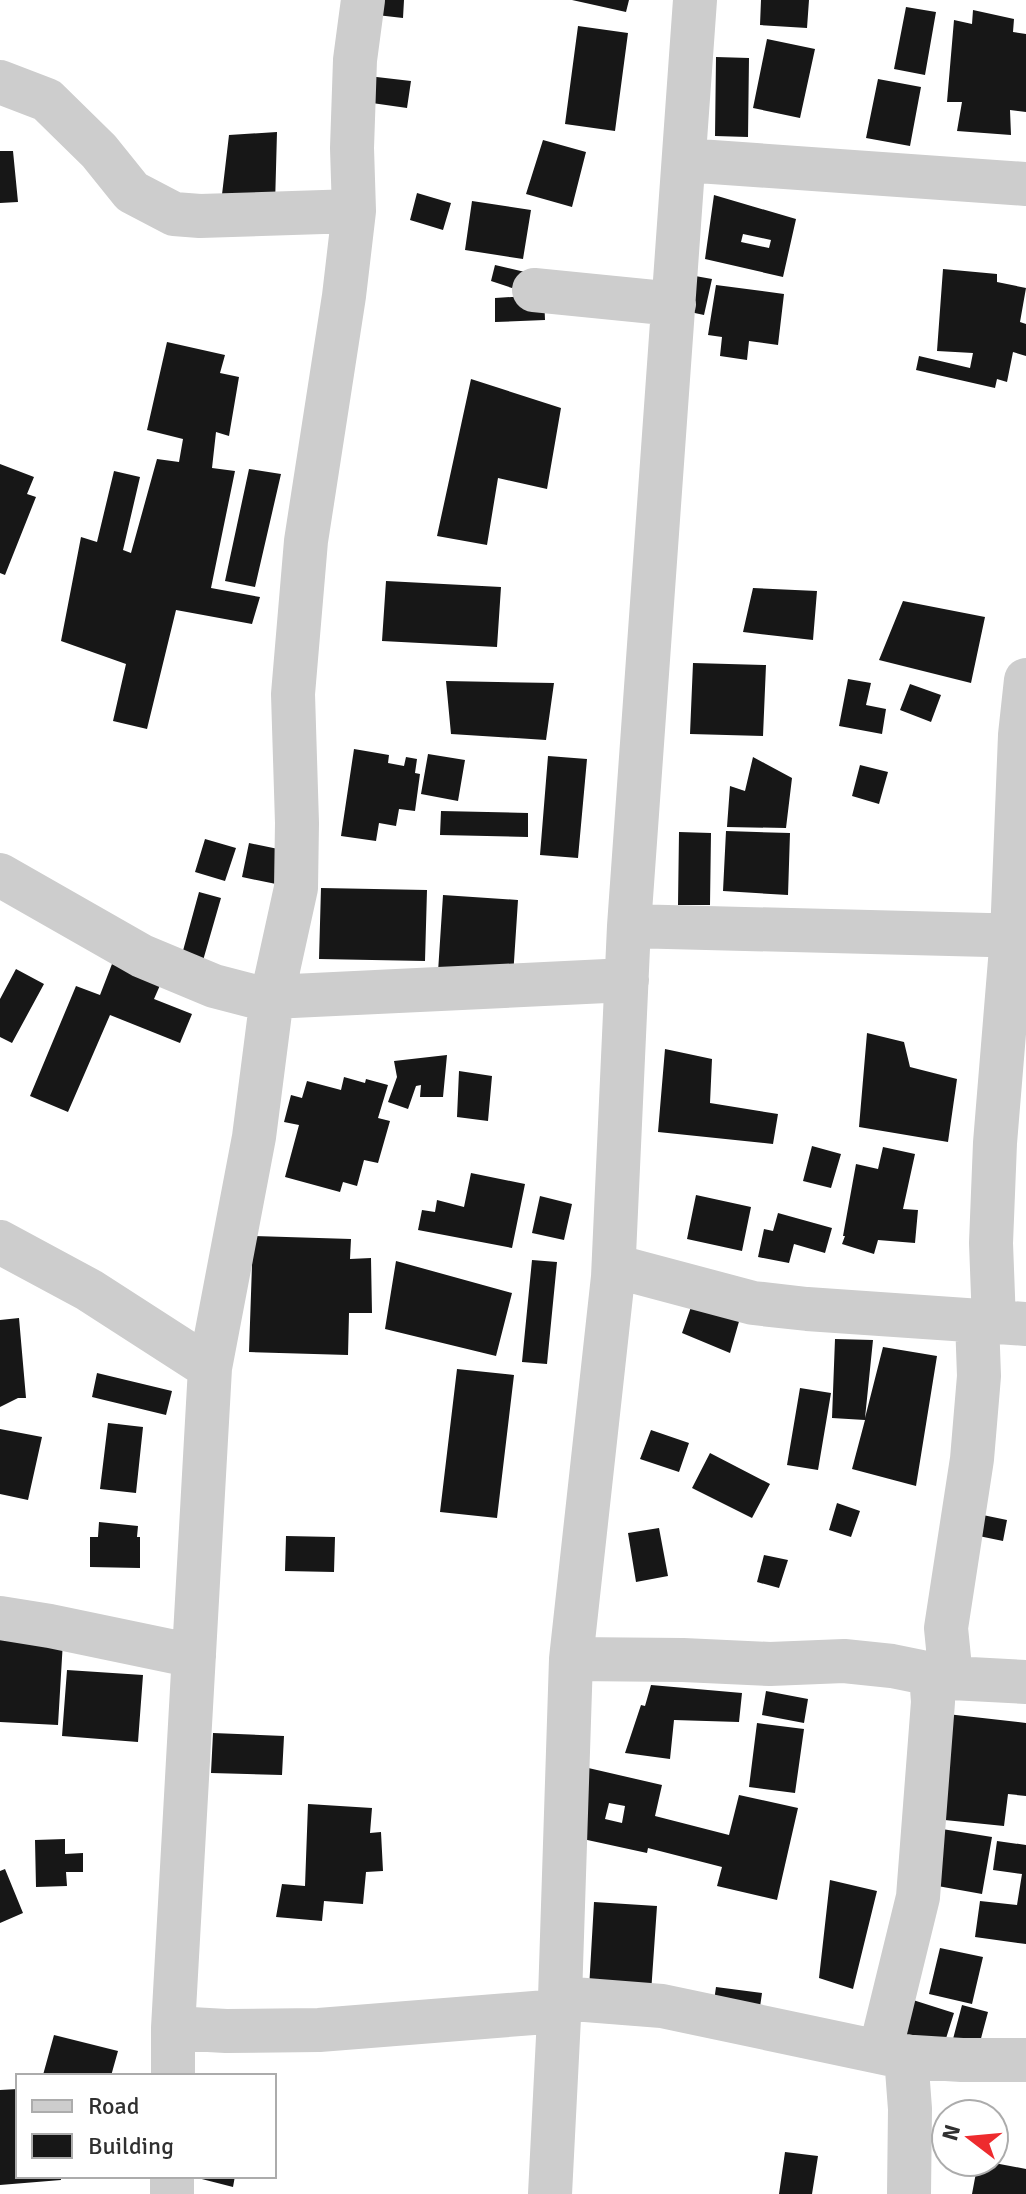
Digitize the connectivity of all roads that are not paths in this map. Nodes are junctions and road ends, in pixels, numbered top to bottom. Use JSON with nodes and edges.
{"nodes":[{"id":1,"x":363,"y":0,"type":"edge"},
{"id":2,"x":695,"y":0,"type":"edge"},
{"id":3,"x":0,"y":82,"type":"edge"},
{"id":4,"x":684,"y":160,"type":"junction"},
{"id":5,"x":1026,"y":184,"type":"edge"},
{"id":6,"x":354,"y":211,"type":"junction"},
{"id":7,"x":534,"y":290,"type":"dead end"},
{"id":8,"x":674,"y":304,"type":"junction"},
{"id":9,"x":1026,"y":680,"type":"edge"},
{"id":10,"x":0,"y":875,"type":"edge"},
{"id":11,"x":19,"y":902,"type":"edge"},
{"id":12,"x":629,"y":926,"type":"junction"},
{"id":13,"x":1019,"y":936,"type":"edge"},
{"id":14,"x":627,"y":980,"type":"junction"},
{"id":15,"x":272,"y":999,"type":"junction"},
{"id":16,"x":0,"y":1242,"type":"edge"},
{"id":17,"x":614,"y":1266,"type":"junction"},
{"id":18,"x":999,"y":1322,"type":"edge"},
{"id":19,"x":210,"y":1368,"type":"junction"},
{"id":20,"x":0,"y":1618,"type":"edge"},
{"id":21,"x":194,"y":1656,"type":"junction"},
{"id":22,"x":571,"y":1659,"type":"junction"},
{"id":23,"x":941,"y":1676,"type":"junction"},
{"id":24,"x":1026,"y":1682,"type":"edge"},
{"id":25,"x":559,"y":2005,"type":"junction"},
{"id":26,"x":173,"y":2028,"type":"junction"},
{"id":27,"x":893,"y":2054,"type":"junction"},
{"id":28,"x":1026,"y":2060,"type":"edge"},
{"id":29,"x":173,"y":2074,"type":"edge"},
{"id":30,"x":550,"y":2194,"type":"edge"},
{"id":31,"x":909,"y":2194,"type":"edge"}],
"edges":[{"from":1,"to":6,"type":"street"},
{"from":2,"to":4,"type":"street"},
{"from":3,"to":6,"type":"street"},
{"from":4,"to":5,"type":"street"},
{"from":4,"to":8,"type":"street"},
{"from":6,"to":15,"type":"street"},
{"from":7,"to":8,"type":"street"},
{"from":8,"to":12,"type":"street"},
{"from":9,"to":13,"type":"street"},
{"from":10,"to":11,"type":"street"},
{"from":11,"to":15,"type":"street"},
{"from":12,"to":13,"type":"street"},
{"from":12,"to":14,"type":"street"},
{"from":13,"to":18,"type":"street"},
{"from":14,"to":15,"type":"street"},
{"from":14,"to":17,"type":"street"},
{"from":15,"to":19,"type":"street"},
{"from":16,"to":19,"type":"street"},
{"from":17,"to":18,"type":"street"},
{"from":17,"to":22,"type":"street"},
{"from":18,"to":23,"type":"street"},
{"from":19,"to":21,"type":"street"},
{"from":20,"to":21,"type":"street"},
{"from":21,"to":26,"type":"street"},
{"from":22,"to":23,"type":"street"},
{"from":22,"to":25,"type":"street"},
{"from":23,"to":24,"type":"street"},
{"from":23,"to":27,"type":"street"},
{"from":25,"to":26,"type":"street"},
{"from":25,"to":27,"type":"street"},
{"from":25,"to":30,"type":"street"},
{"from":26,"to":29,"type":"street"},
{"from":27,"to":28,"type":"street"},
{"from":27,"to":31,"type":"street"}]}
